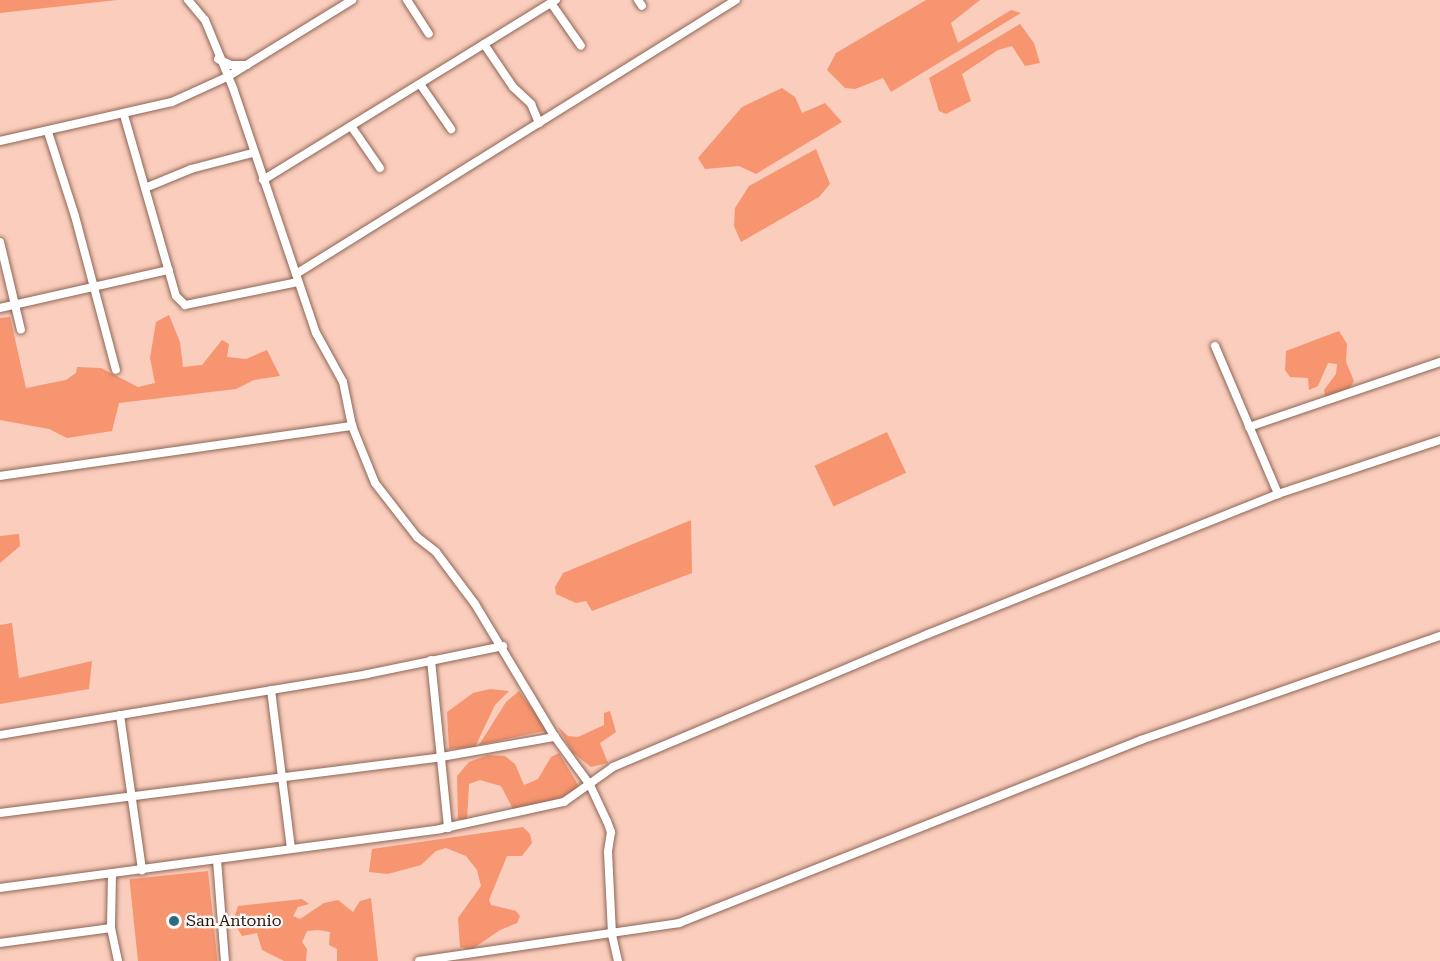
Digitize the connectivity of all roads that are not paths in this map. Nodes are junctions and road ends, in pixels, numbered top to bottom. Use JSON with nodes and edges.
{"nodes":[{"id":1,"x":188,"y":0,"type":"edge"},
{"id":2,"x":352,"y":0,"type":"edge"},
{"id":3,"x":407,"y":0,"type":"edge"},
{"id":4,"x":736,"y":0,"type":"edge"},
{"id":5,"x":553,"y":2,"type":"edge"},
{"id":6,"x":429,"y":34,"type":"dead end"},
{"id":7,"x":484,"y":44,"type":"junction"},
{"id":8,"x":581,"y":46,"type":"dead end"},
{"id":9,"x":218,"y":58,"type":"junction"},
{"id":10,"x":247,"y":65,"type":"junction"},
{"id":11,"x":227,"y":77,"type":"junction"},
{"id":12,"x":420,"y":84,"type":"junction"},
{"id":13,"x":124,"y":115,"type":"junction"},
{"id":14,"x":539,"y":123,"type":"junction"},
{"id":15,"x":351,"y":126,"type":"junction"},
{"id":16,"x":451,"y":129,"type":"dead end"},
{"id":17,"x":48,"y":132,"type":"junction"},
{"id":18,"x":0,"y":141,"type":"edge"},
{"id":19,"x":253,"y":153,"type":"junction"},
{"id":20,"x":380,"y":168,"type":"dead end"},
{"id":21,"x":263,"y":180,"type":"junction"},
{"id":22,"x":145,"y":188,"type":"junction"},
{"id":23,"x":0,"y":242,"type":"edge"},
{"id":24,"x":169,"y":270,"type":"junction"},
{"id":25,"x":297,"y":278,"type":"junction"},
{"id":26,"x":93,"y":287,"type":"junction"},
{"id":27,"x":16,"y":304,"type":"junction"},
{"id":28,"x":0,"y":308,"type":"edge"},
{"id":29,"x":21,"y":330,"type":"dead end"},
{"id":30,"x":1215,"y":345,"type":"dead end"},
{"id":31,"x":1440,"y":362,"type":"edge"},
{"id":32,"x":116,"y":370,"type":"dead end"},
{"id":33,"x":352,"y":426,"type":"junction"},
{"id":34,"x":1249,"y":427,"type":"junction"},
{"id":35,"x":1440,"y":440,"type":"edge"},
{"id":36,"x":0,"y":476,"type":"edge"},
{"id":37,"x":1278,"y":494,"type":"junction"},
{"id":38,"x":1440,"y":636,"type":"edge"},
{"id":39,"x":502,"y":646,"type":"junction"},
{"id":40,"x":431,"y":660,"type":"junction"},
{"id":41,"x":271,"y":690,"type":"junction"},
{"id":42,"x":120,"y":715,"type":"junction"},
{"id":43,"x":0,"y":735,"type":"edge"},
{"id":44,"x":555,"y":737,"type":"junction"},
{"id":45,"x":441,"y":757,"type":"junction"},
{"id":46,"x":282,"y":777,"type":"junction"},
{"id":47,"x":590,"y":785,"type":"junction"},
{"id":48,"x":131,"y":795,"type":"junction"},
{"id":49,"x":0,"y":813,"type":"edge"},
{"id":50,"x":448,"y":828,"type":"junction"},
{"id":51,"x":291,"y":849,"type":"junction"},
{"id":52,"x":217,"y":860,"type":"junction"},
{"id":53,"x":142,"y":870,"type":"junction"},
{"id":54,"x":112,"y":874,"type":"junction"},
{"id":55,"x":0,"y":888,"type":"edge"},
{"id":56,"x":111,"y":928,"type":"junction"},
{"id":57,"x":612,"y":935,"type":"junction"},
{"id":58,"x":0,"y":943,"type":"edge"},
{"id":59,"x":118,"y":961,"type":"edge"},
{"id":60,"x":225,"y":961,"type":"edge"},
{"id":61,"x":419,"y":961,"type":"edge"},
{"id":62,"x":618,"y":961,"type":"edge"}],
"edges":[{"from":1,"to":9,"type":"street"},
{"from":2,"to":10,"type":"street"},
{"from":3,"to":6,"type":"street"},
{"from":4,"to":14,"type":"street"},
{"from":5,"to":7,"type":"street"},
{"from":5,"to":8,"type":"street"},
{"from":7,"to":12,"type":"street"},
{"from":7,"to":14,"type":"street"},
{"from":9,"to":10,"type":"street"},
{"from":9,"to":11,"type":"street"},
{"from":10,"to":11,"type":"street"},
{"from":11,"to":13,"type":"street"},
{"from":11,"to":19,"type":"street"},
{"from":12,"to":15,"type":"street"},
{"from":12,"to":16,"type":"street"},
{"from":13,"to":17,"type":"street"},
{"from":13,"to":22,"type":"street"},
{"from":14,"to":25,"type":"street"},
{"from":15,"to":20,"type":"street"},
{"from":15,"to":21,"type":"street"},
{"from":17,"to":18,"type":"street"},
{"from":17,"to":26,"type":"street"},
{"from":19,"to":21,"type":"street"},
{"from":19,"to":22,"type":"street"},
{"from":21,"to":25,"type":"street"},
{"from":22,"to":24,"type":"street"},
{"from":23,"to":27,"type":"street"},
{"from":24,"to":25,"type":"street"},
{"from":24,"to":26,"type":"street"},
{"from":25,"to":33,"type":"street"},
{"from":26,"to":27,"type":"street"},
{"from":26,"to":32,"type":"street"},
{"from":27,"to":28,"type":"street"},
{"from":27,"to":29,"type":"street"},
{"from":30,"to":34,"type":"street"},
{"from":31,"to":34,"type":"street"},
{"from":33,"to":36,"type":"street"},
{"from":33,"to":39,"type":"street"},
{"from":34,"to":37,"type":"street"},
{"from":35,"to":37,"type":"street"},
{"from":37,"to":47,"type":"street"},
{"from":38,"to":57,"type":"street"},
{"from":39,"to":40,"type":"street"},
{"from":39,"to":44,"type":"street"},
{"from":40,"to":41,"type":"street"},
{"from":40,"to":45,"type":"street"},
{"from":41,"to":42,"type":"street"},
{"from":41,"to":46,"type":"street"},
{"from":42,"to":43,"type":"street"},
{"from":42,"to":48,"type":"street"},
{"from":44,"to":45,"type":"street"},
{"from":44,"to":47,"type":"street"},
{"from":45,"to":46,"type":"street"},
{"from":45,"to":50,"type":"street"},
{"from":46,"to":48,"type":"street"},
{"from":46,"to":51,"type":"street"},
{"from":47,"to":50,"type":"street"},
{"from":47,"to":57,"type":"street"},
{"from":48,"to":49,"type":"street"},
{"from":48,"to":53,"type":"street"},
{"from":50,"to":51,"type":"street"},
{"from":51,"to":52,"type":"street"},
{"from":52,"to":53,"type":"street"},
{"from":52,"to":60,"type":"street"},
{"from":53,"to":54,"type":"street"},
{"from":54,"to":55,"type":"street"},
{"from":54,"to":56,"type":"street"},
{"from":56,"to":58,"type":"street"},
{"from":56,"to":59,"type":"street"},
{"from":57,"to":61,"type":"street"},
{"from":57,"to":62,"type":"street"}]}
